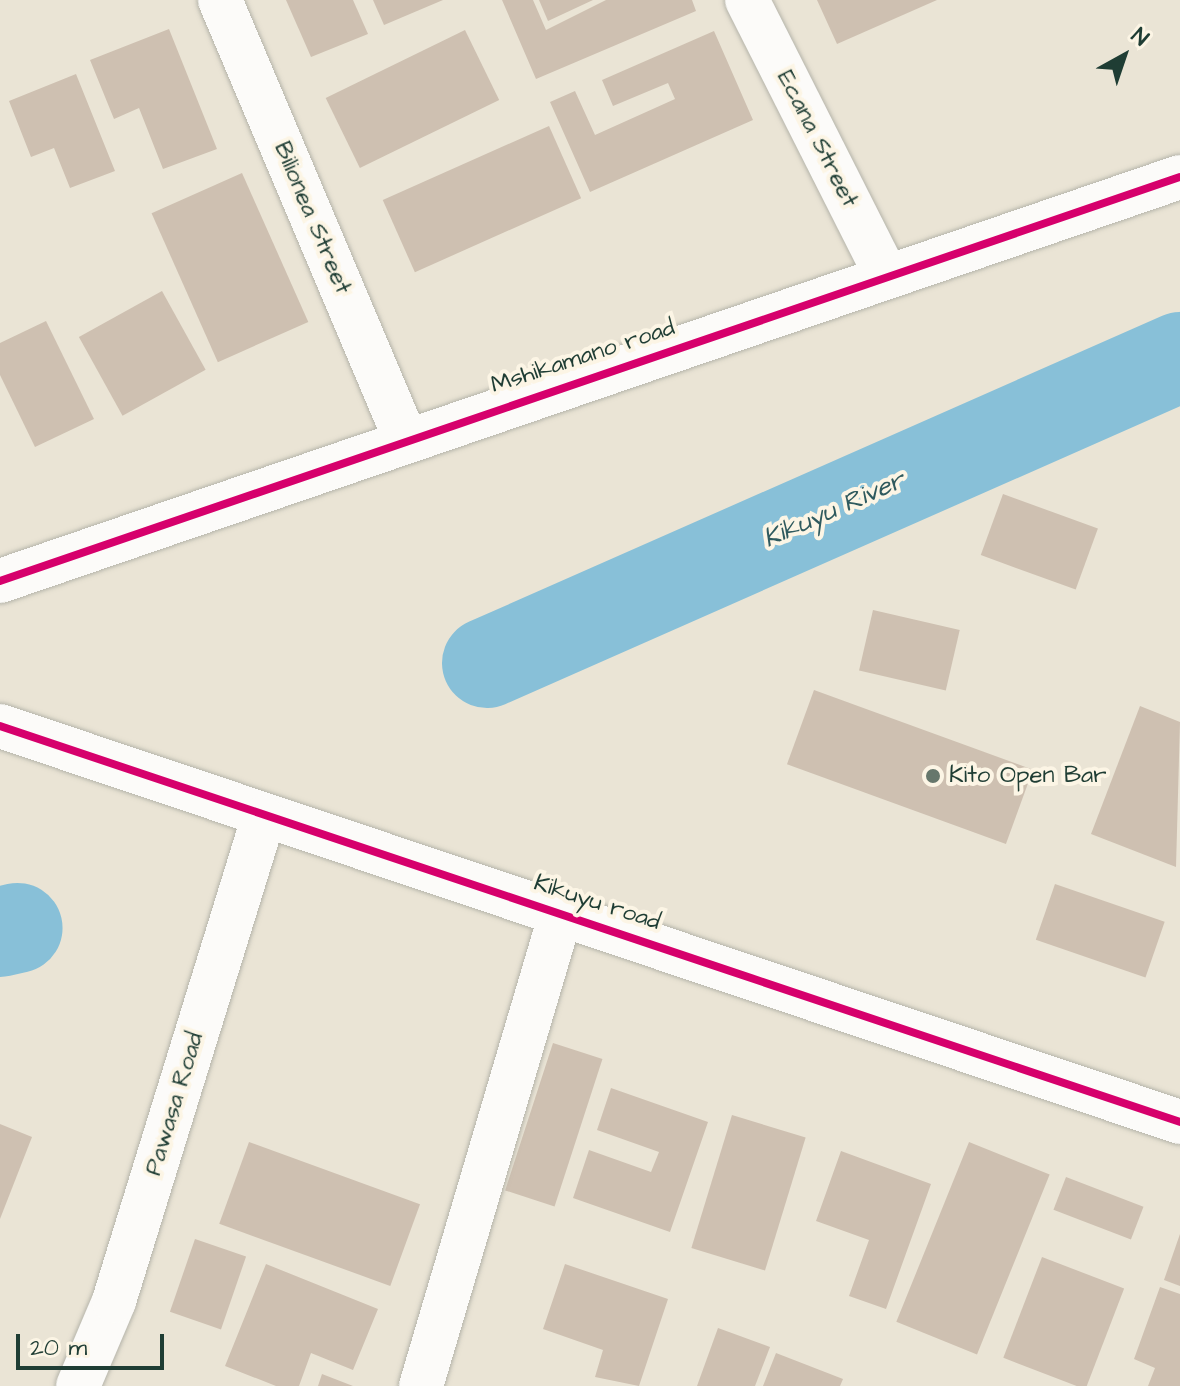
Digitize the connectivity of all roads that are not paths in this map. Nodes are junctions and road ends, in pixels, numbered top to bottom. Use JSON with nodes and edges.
{"nodes":[{"id":1,"x":220,"y":0,"type":"edge"},
{"id":2,"x":747,"y":0,"type":"edge"},
{"id":3,"x":1180,"y":177,"type":"edge"},
{"id":4,"x":887,"y":277,"type":"junction"},
{"id":5,"x":405,"y":437,"type":"junction"},
{"id":6,"x":0,"y":581,"type":"edge"},
{"id":7,"x":0,"y":726,"type":"edge"},
{"id":8,"x":263,"y":819,"type":"junction"},
{"id":9,"x":561,"y":912,"type":"junction"},
{"id":10,"x":1180,"y":1122,"type":"edge"},
{"id":11,"x":78,"y":1386,"type":"edge"},
{"id":12,"x":421,"y":1386,"type":"edge"}],
"edges":[{"from":1,"to":5,"type":"street","name":"Bilionea Street"},
{"from":2,"to":4,"type":"street","name":"Ecana Street"},
{"from":3,"to":4,"type":"street","name":"Mshikamano road"},
{"from":4,"to":5,"type":"street","name":"Mshikamano road"},
{"from":5,"to":6,"type":"street","name":"Mshikamano road"},
{"from":7,"to":8,"type":"street","name":"Kikuyu road"},
{"from":8,"to":9,"type":"street","name":"Kikuyu road"},
{"from":8,"to":11,"type":"street","name":"Pawasa Road"},
{"from":9,"to":10,"type":"street","name":"Kikuyu road"},
{"from":9,"to":12,"type":"street"}]}
